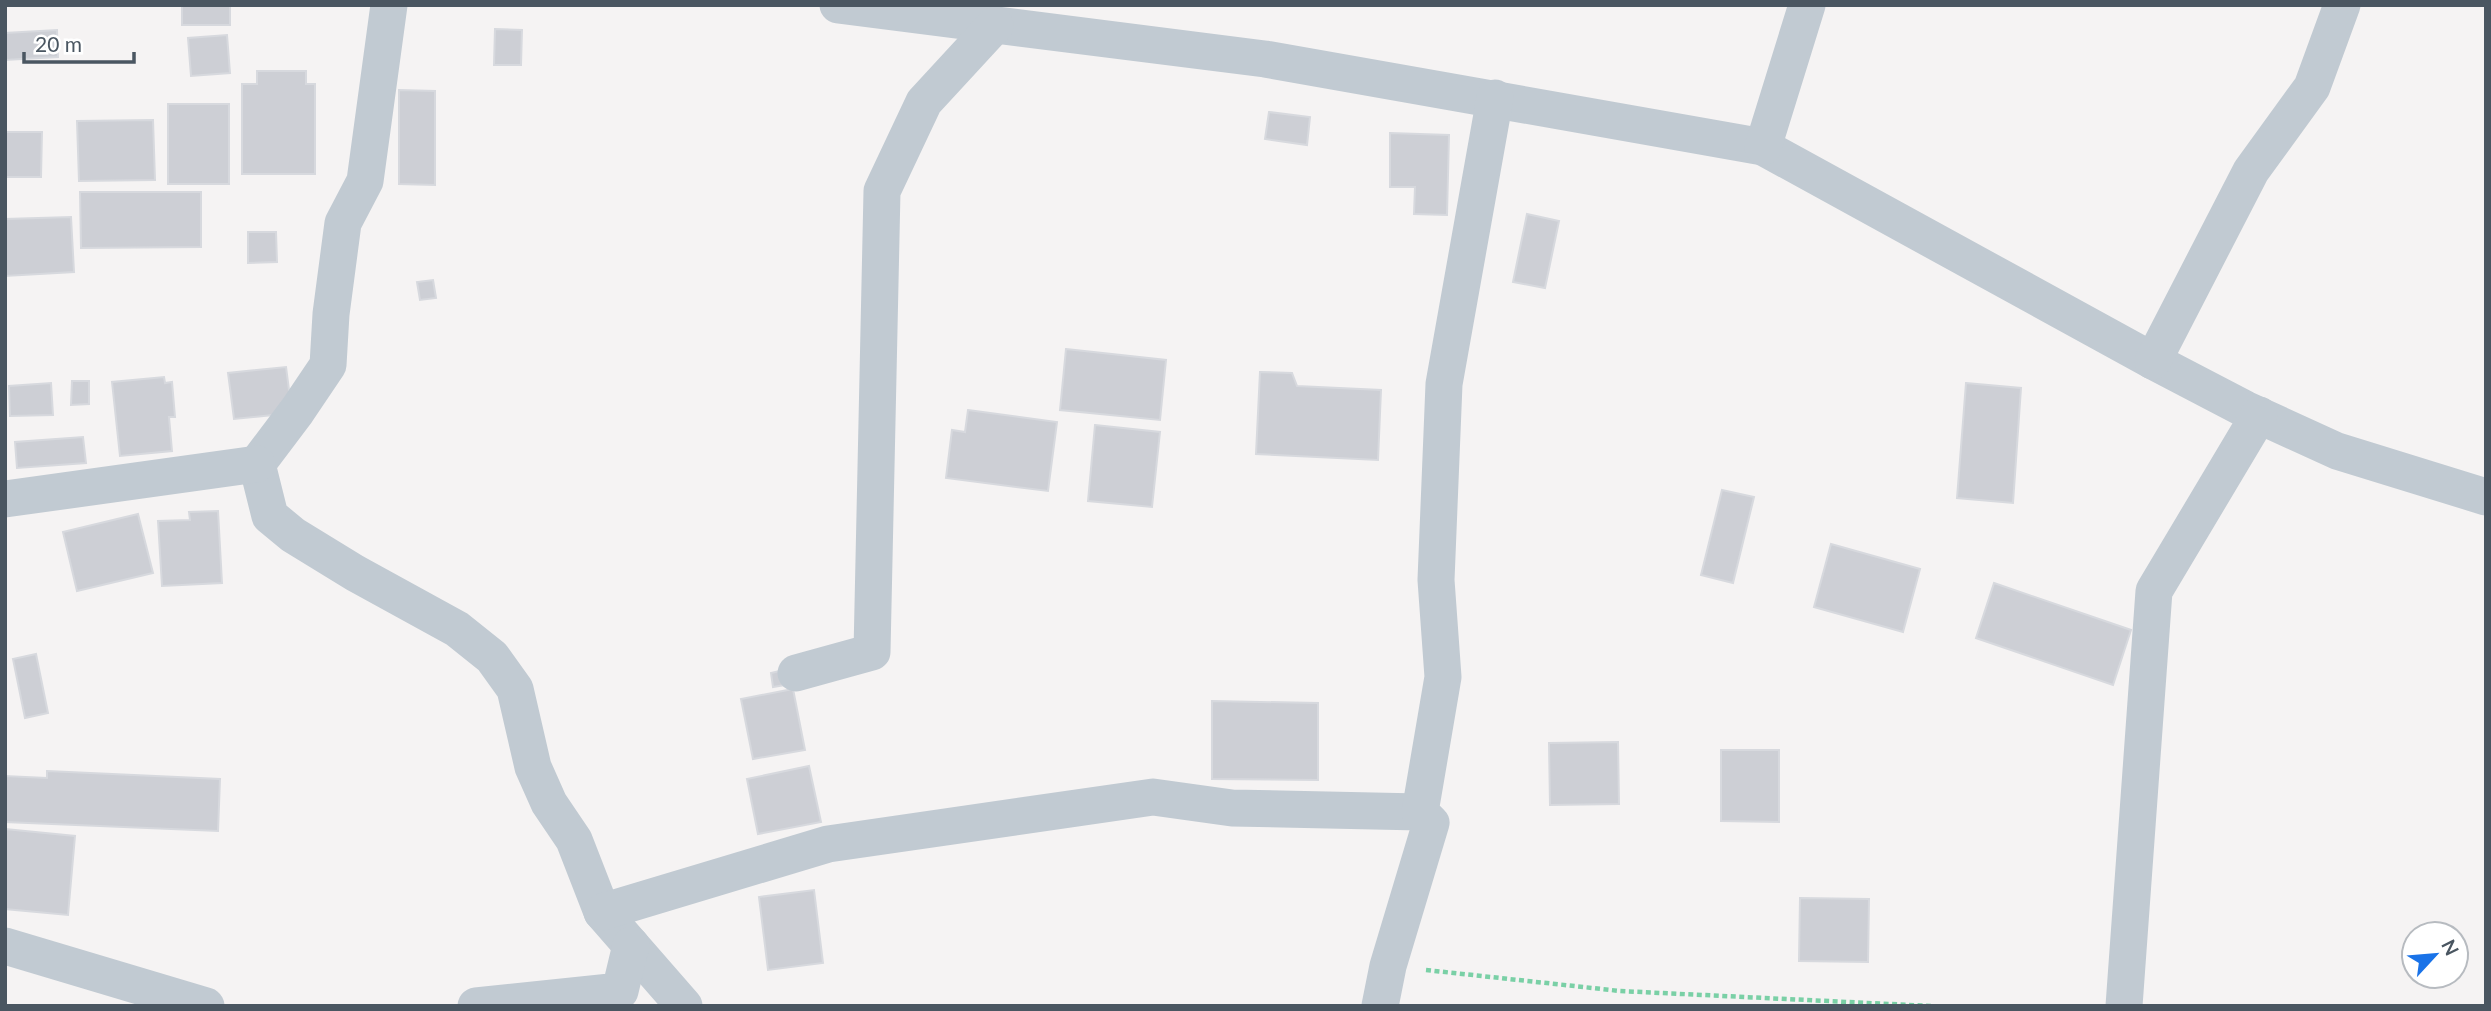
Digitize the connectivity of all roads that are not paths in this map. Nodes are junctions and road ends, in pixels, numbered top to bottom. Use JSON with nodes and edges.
{"nodes":[{"id":1,"x":389,"y":5,"type":"edge"},
{"id":2,"x":838,"y":5,"type":"edge"},
{"id":3,"x":1807,"y":5,"type":"edge"},
{"id":4,"x":2342,"y":5,"type":"edge"},
{"id":5,"x":1058,"y":19,"type":"edge"},
{"id":6,"x":995,"y":25,"type":"junction"},
{"id":7,"x":1495,"y":98,"type":"junction"},
{"id":8,"x":1763,"y":147,"type":"junction"},
{"id":9,"x":2153,"y":361,"type":"junction"},
{"id":10,"x":2259,"y":415,"type":"junction"},
{"id":11,"x":257,"y":464,"type":"junction"},
{"id":12,"x":2486,"y":497,"type":"edge"},
{"id":13,"x":5,"y":499,"type":"edge"},
{"id":14,"x":796,"y":673,"type":"dead end"},
{"id":15,"x":1420,"y":812,"type":"junction"},
{"id":16,"x":602,"y":912,"type":"junction"},
{"id":17,"x":631,"y":945,"type":"junction"},
{"id":18,"x":5,"y":946,"type":"edge"},
{"id":19,"x":206,"y":1006,"type":"edge"},
{"id":20,"x":476,"y":1006,"type":"edge"},
{"id":21,"x":684,"y":1006,"type":"edge"},
{"id":22,"x":1380,"y":1006,"type":"edge"},
{"id":23,"x":2124,"y":1006,"type":"edge"}],
"edges":[{"from":1,"to":11,"type":"street"},
{"from":2,"to":6,"type":"street"},
{"from":3,"to":8,"type":"street"},
{"from":4,"to":9,"type":"street"},
{"from":5,"to":6,"type":"street"},
{"from":5,"to":7,"type":"street"},
{"from":6,"to":14,"type":"street"},
{"from":7,"to":8,"type":"street"},
{"from":7,"to":15,"type":"street"},
{"from":8,"to":9,"type":"street"},
{"from":9,"to":10,"type":"street"},
{"from":10,"to":12,"type":"street"},
{"from":10,"to":23,"type":"street"},
{"from":11,"to":13,"type":"street"},
{"from":11,"to":16,"type":"street"},
{"from":15,"to":16,"type":"street"},
{"from":15,"to":22,"type":"street"},
{"from":16,"to":17,"type":"street"},
{"from":17,"to":20,"type":"street"},
{"from":17,"to":21,"type":"street"},
{"from":18,"to":19,"type":"street"}]}
